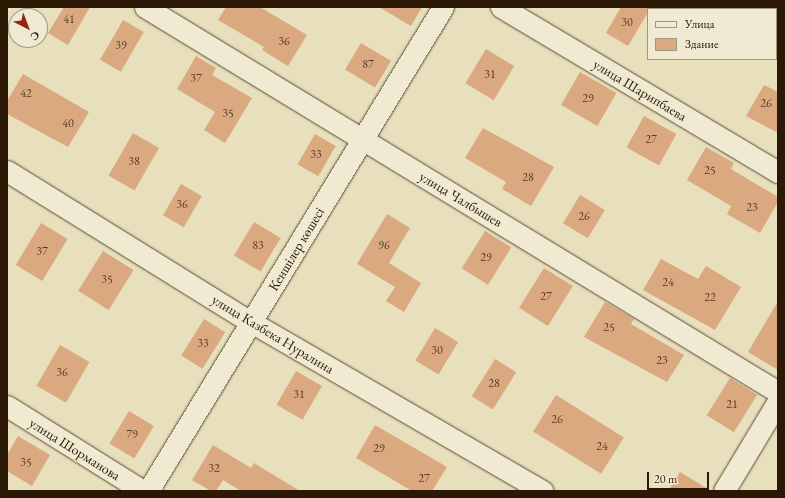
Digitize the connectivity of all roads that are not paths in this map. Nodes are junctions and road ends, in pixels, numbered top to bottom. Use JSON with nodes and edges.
{"nodes":[{"id":1,"x":145,"y":7,"type":"edge"},
{"id":2,"x":444,"y":7,"type":"edge"},
{"id":3,"x":501,"y":7,"type":"edge"},
{"id":4,"x":363,"y":139,"type":"junction"},
{"id":5,"x":7,"y":170,"type":"edge"},
{"id":6,"x":778,"y":172,"type":"edge"},
{"id":7,"x":251,"y":322,"type":"junction"},
{"id":8,"x":778,"y":392,"type":"edge"},
{"id":9,"x":778,"y":401,"type":"edge"},
{"id":10,"x":7,"y":406,"type":"edge"},
{"id":11,"x":143,"y":491,"type":"edge"},
{"id":12,"x":148,"y":491,"type":"edge"},
{"id":13,"x":543,"y":491,"type":"edge"},
{"id":14,"x":724,"y":491,"type":"edge"}],
"edges":[{"from":1,"to":4,"type":"street","name":"улица Чалбышев"},
{"from":2,"to":4,"type":"street","name":"Кеншілер көшесі"},
{"from":3,"to":6,"type":"street","name":"улица Шарипбаева"},
{"from":4,"to":7,"type":"street","name":"Кеншілер көшесі"},
{"from":4,"to":8,"type":"street","name":"улица Чалбышев"},
{"from":5,"to":7,"type":"street","name":"улица Казбека Нуралина"},
{"from":7,"to":12,"type":"street","name":"Кеншілер көшесі"},
{"from":7,"to":13,"type":"street","name":"улица Казбека Нуралина"},
{"from":9,"to":14,"type":"street"},
{"from":10,"to":11,"type":"street","name":"улица Шорманова"}]}
